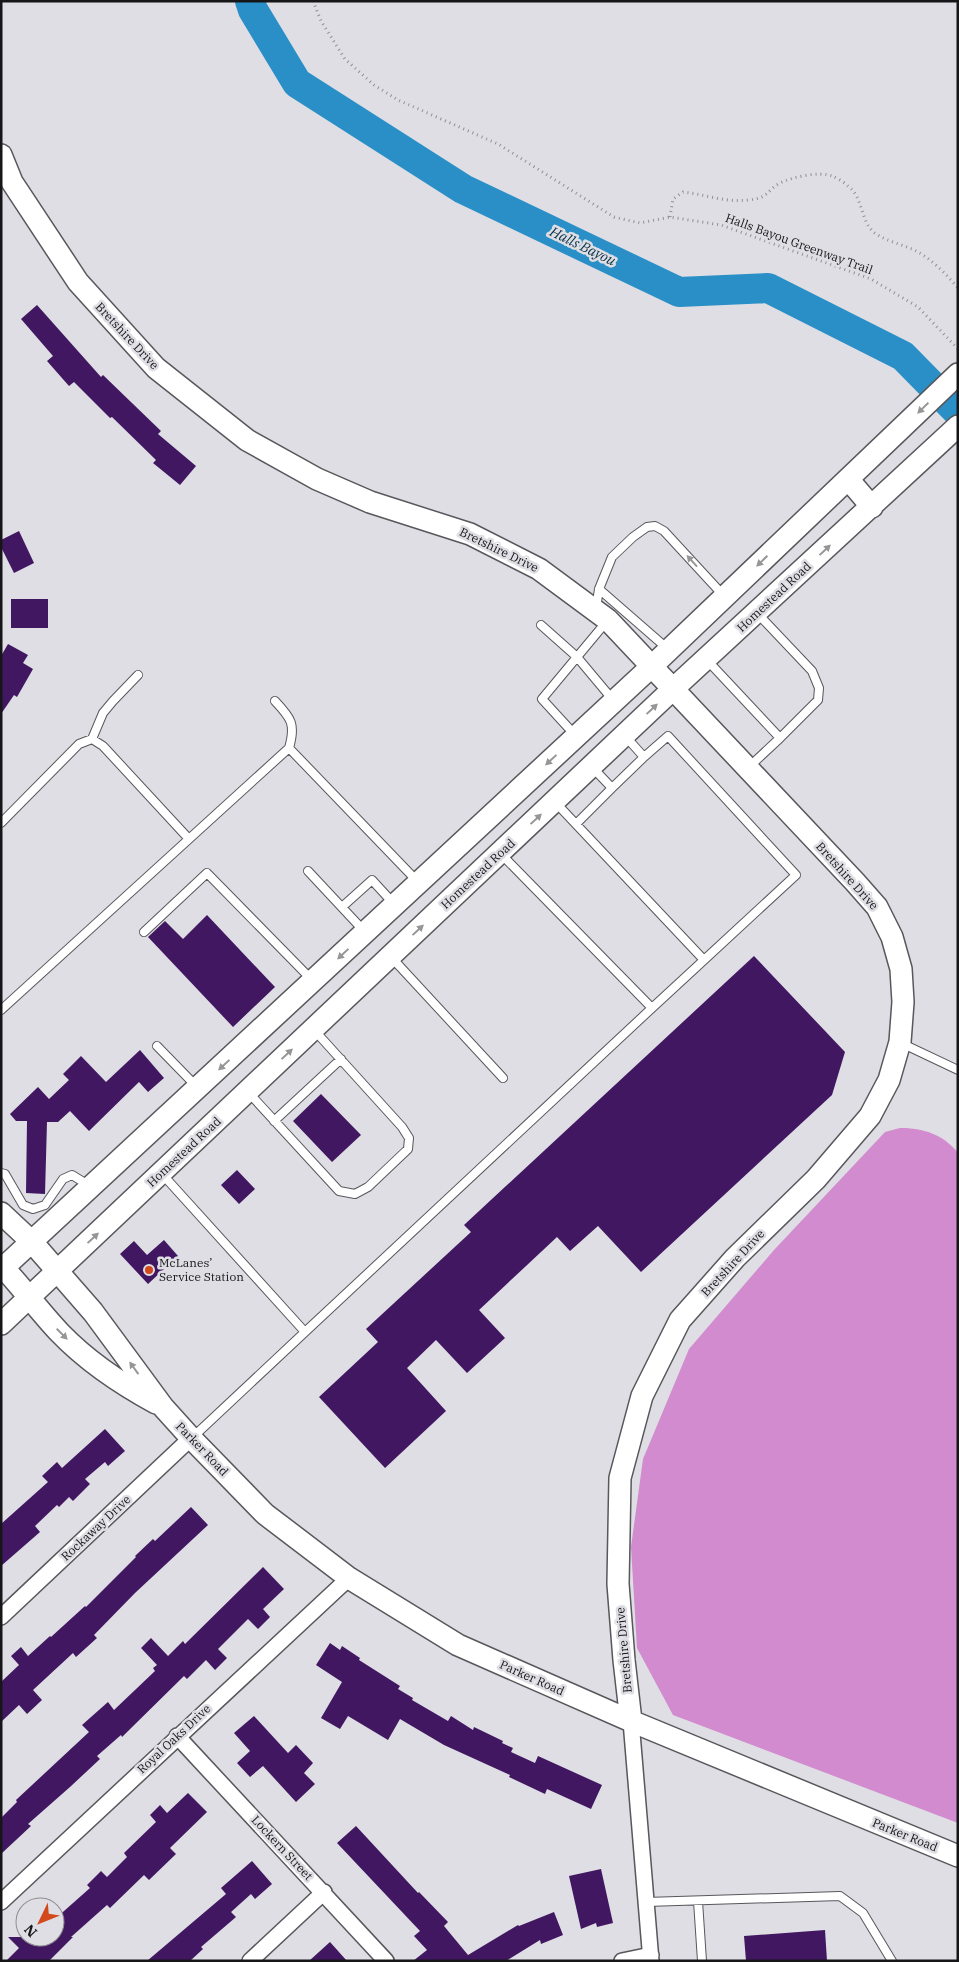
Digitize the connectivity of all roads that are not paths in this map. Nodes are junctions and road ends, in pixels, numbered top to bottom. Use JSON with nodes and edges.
{"nodes":[{"id":1,"x":1,"y":155,"type":"edge"},
{"id":2,"x":7,"y":184,"type":"edge"},
{"id":3,"x":958,"y":374,"type":"edge"},
{"id":4,"x":958,"y":426,"type":"edge"},
{"id":5,"x":848,"y":479,"type":"junction"},
{"id":6,"x":872,"y":507,"type":"junction"},
{"id":7,"x":599,"y":589,"type":"junction"},
{"id":8,"x":724,"y":597,"type":"junction"},
{"id":9,"x":756,"y":613,"type":"junction"},
{"id":10,"x":602,"y":616,"type":"junction"},
{"id":11,"x":542,"y":625,"type":"dead end"},
{"id":12,"x":669,"y":650,"type":"junction"},
{"id":13,"x":577,"y":657,"type":"junction"},
{"id":14,"x":706,"y":659,"type":"junction"},
{"id":15,"x":651,"y":667,"type":"junction"},
{"id":16,"x":138,"y":675,"type":"dead end"},
{"id":17,"x":673,"y":689,"type":"junction"},
{"id":18,"x":275,"y":701,"type":"dead end"},
{"id":19,"x":614,"y":701,"type":"junction"},
{"id":20,"x":624,"y":735,"type":"junction"},
{"id":21,"x":576,"y":736,"type":"junction"},
{"id":22,"x":780,"y":738,"type":"junction"},
{"id":23,"x":92,"y":739,"type":"junction"},
{"id":24,"x":289,"y":748,"type":"junction"},
{"id":25,"x":644,"y":757,"type":"junction"},
{"id":26,"x":592,"y":766,"type":"junction"},
{"id":27,"x":748,"y":769,"type":"junction"},
{"id":28,"x":612,"y":788,"type":"junction"},
{"id":29,"x":554,"y":801,"type":"junction"},
{"id":30,"x":1,"y":823,"type":"edge"},
{"id":31,"x":576,"y":824,"type":"junction"},
{"id":32,"x":472,"y":834,"type":"junction"},
{"id":33,"x":189,"y":839,"type":"junction"},
{"id":34,"x":498,"y":855,"type":"junction"},
{"id":35,"x":308,"y":871,"type":"dead end"},
{"id":36,"x":419,"y":883,"type":"junction"},
{"id":37,"x":395,"y":905,"type":"junction"},
{"id":38,"x":342,"y":907,"type":"junction"},
{"id":39,"x":144,"y":932,"type":"dead end"},
{"id":40,"x":365,"y":933,"type":"junction"},
{"id":41,"x":391,"y":956,"type":"junction"},
{"id":42,"x":704,"y":960,"type":"junction"},
{"id":43,"x":313,"y":981,"type":"junction"},
{"id":44,"x":652,"y":1008,"type":"junction"},
{"id":45,"x":1,"y":1010,"type":"edge"},
{"id":46,"x":314,"y":1029,"type":"junction"},
{"id":47,"x":900,"y":1042,"type":"junction"},
{"id":48,"x":157,"y":1046,"type":"dead end"},
{"id":49,"x":340,"y":1059,"type":"junction"},
{"id":50,"x":958,"y":1070,"type":"edge"},
{"id":51,"x":503,"y":1078,"type":"dead end"},
{"id":52,"x":198,"y":1088,"type":"junction"},
{"id":53,"x":248,"y":1092,"type":"junction"},
{"id":54,"x":274,"y":1121,"type":"junction"},
{"id":55,"x":1,"y":1173,"type":"edge"},
{"id":56,"x":162,"y":1173,"type":"junction"},
{"id":57,"x":92,"y":1187,"type":"junction"},
{"id":58,"x":1,"y":1213,"type":"edge"},
{"id":59,"x":32,"y":1242,"type":"junction"},
{"id":60,"x":2,"y":1267,"type":"edge"},
{"id":61,"x":58,"y":1272,"type":"junction"},
{"id":62,"x":28,"y":1299,"type":"junction"},
{"id":63,"x":1,"y":1324,"type":"edge"},
{"id":64,"x":305,"y":1332,"type":"junction"},
{"id":65,"x":163,"y":1407,"type":"junction"},
{"id":66,"x":191,"y":1438,"type":"junction"},
{"id":67,"x":349,"y":1578,"type":"junction"},
{"id":68,"x":1,"y":1617,"type":"edge"},
{"id":69,"x":631,"y":1721,"type":"junction"},
{"id":70,"x":178,"y":1736,"type":"junction"},
{"id":71,"x":958,"y":1856,"type":"edge"},
{"id":72,"x":324,"y":1892,"type":"junction"},
{"id":73,"x":698,"y":1901,"type":"junction"},
{"id":74,"x":1,"y":1902,"type":"edge"},
{"id":75,"x":646,"y":1902,"type":"junction"},
{"id":76,"x":651,"y":1958,"type":"edge"},
{"id":77,"x":250,"y":1961,"type":"edge"},
{"id":78,"x":386,"y":1961,"type":"edge"},
{"id":79,"x":622,"y":1961,"type":"edge"},
{"id":80,"x":702,"y":1961,"type":"edge"},
{"id":81,"x":892,"y":1961,"type":"edge"}],
"edges":[{"from":1,"to":2,"type":"main road","name":"Bretshire Drive"},
{"from":2,"to":10,"type":"main road","name":"Bretshire Drive"},
{"from":3,"to":5,"type":"main road","one_way":true},
{"from":4,"to":6,"type":"main road","name":"Homestead Road"},
{"from":5,"to":6,"type":"main road"},
{"from":5,"to":8,"type":"main road","one_way":true},
{"from":9,"to":6,"type":"main road","name":"Homestead Road","one_way":true},
{"from":8,"to":7,"type":"lane","one_way":true},
{"from":7,"to":10,"type":"lane"},
{"from":7,"to":12,"type":"lane"},
{"from":8,"to":12,"type":"main road"},
{"from":9,"to":14,"type":"main road","name":"Homestead Road"},
{"from":9,"to":22,"type":"lane"},
{"from":10,"to":13,"type":"lane"},
{"from":10,"to":15,"type":"main road","name":"Bretshire Drive"},
{"from":11,"to":13,"type":"lane"},
{"from":12,"to":15,"type":"main road"},
{"from":13,"to":19,"type":"lane"},
{"from":13,"to":21,"type":"lane"},
{"from":14,"to":17,"type":"main road","name":"Homestead Road"},
{"from":14,"to":22,"type":"lane"},
{"from":15,"to":17,"type":"main road","name":"Bretshire Drive"},
{"from":15,"to":19,"type":"main road"},
{"from":16,"to":23,"type":"lane"},
{"from":20,"to":17,"type":"main road","name":"Homestead Road","one_way":true},
{"from":17,"to":27,"type":"main road","name":"Bretshire Drive"},
{"from":18,"to":24,"type":"lane"},
{"from":19,"to":21,"type":"main road"},
{"from":20,"to":25,"type":"lane"},
{"from":20,"to":26,"type":"main road","name":"Homestead Road"},
{"from":21,"to":32,"type":"main road","one_way":true},
{"from":22,"to":27,"type":"lane"},
{"from":23,"to":30,"type":"lane"},
{"from":23,"to":33,"type":"lane"},
{"from":24,"to":33,"type":"lane"},
{"from":24,"to":36,"type":"lane"},
{"from":25,"to":28,"type":"lane"},
{"from":25,"to":42,"type":"lane"},
{"from":26,"to":28,"type":"lane"},
{"from":26,"to":29,"type":"main road","name":"Homestead Road"},
{"from":27,"to":47,"type":"main road","name":"Bretshire Drive"},
{"from":28,"to":31,"type":"lane"},
{"from":29,"to":31,"type":"lane"},
{"from":34,"to":29,"type":"main road","name":"Homestead Road","one_way":true},
{"from":31,"to":42,"type":"lane"},
{"from":32,"to":34,"type":"main road"},
{"from":32,"to":36,"type":"main road"},
{"from":33,"to":45,"type":"lane"},
{"from":41,"to":34,"type":"main road","name":"Homestead Road","one_way":true},
{"from":34,"to":44,"type":"lane"},
{"from":35,"to":38,"type":"lane"},
{"from":36,"to":37,"type":"main road"},
{"from":37,"to":38,"type":"lane"},
{"from":37,"to":40,"type":"main road"},
{"from":38,"to":40,"type":"lane"},
{"from":39,"to":43,"type":"lane"},
{"from":40,"to":43,"type":"main road","one_way":true},
{"from":41,"to":46,"type":"main road","name":"Homestead Road"},
{"from":41,"to":51,"type":"lane"},
{"from":42,"to":44,"type":"lane"},
{"from":43,"to":52,"type":"main road","one_way":true},
{"from":44,"to":64,"type":"lane"},
{"from":46,"to":49,"type":"lane"},
{"from":53,"to":46,"type":"main road","name":"Homestead Road","one_way":true},
{"from":47,"to":50,"type":"lane"},
{"from":47,"to":69,"type":"main road","name":"Bretshire Drive"},
{"from":48,"to":52,"type":"lane"},
{"from":49,"to":54,"type":"lane"},
{"from":49,"to":54,"type":"lane"},
{"from":52,"to":57,"type":"main road"},
{"from":53,"to":54,"type":"lane"},
{"from":53,"to":56,"type":"main road","name":"Homestead Road"},
{"from":55,"to":57,"type":"lane"},
{"from":61,"to":56,"type":"main road","name":"Homestead Road","one_way":true},
{"from":56,"to":64,"type":"lane"},
{"from":57,"to":59,"type":"main road"},
{"from":58,"to":59,"type":"main road","name":"Parker Road"},
{"from":59,"to":60,"type":"main road"},
{"from":59,"to":61,"type":"main road","name":"Parker Road"},
{"from":60,"to":62,"type":"main road","name":"Parker Road"},
{"from":61,"to":62,"type":"main road","name":"Homestead Road"},
{"from":65,"to":61,"type":"main road","name":"Parker Road","one_way":true},
{"from":62,"to":63,"type":"main road","name":"Homestead Road"},
{"from":62,"to":65,"type":"main road","name":"Parker Road","one_way":true},
{"from":64,"to":66,"type":"lane"},
{"from":65,"to":66,"type":"main road","name":"Parker Road"},
{"from":66,"to":67,"type":"main road","name":"Parker Road"},
{"from":66,"to":68,"type":"street","name":"Rockaway Drive"},
{"from":67,"to":69,"type":"main road","name":"Parker Road"},
{"from":67,"to":70,"type":"street","name":"Royal Oaks Drive"},
{"from":69,"to":71,"type":"main road","name":"Parker Road"},
{"from":69,"to":75,"type":"street","name":"Bretshire Drive"},
{"from":70,"to":72,"type":"street","name":"Lockern Street"},
{"from":70,"to":74,"type":"street","name":"Royal Oaks Drive"},
{"from":72,"to":77,"type":"street"},
{"from":72,"to":78,"type":"street","name":"Lockern Street"},
{"from":73,"to":75,"type":"lane"},
{"from":73,"to":80,"type":"lane"},
{"from":73,"to":81,"type":"lane"},
{"from":75,"to":76,"type":"street","name":"Bretshire Drive"},
{"from":76,"to":79,"type":"street"}]}
